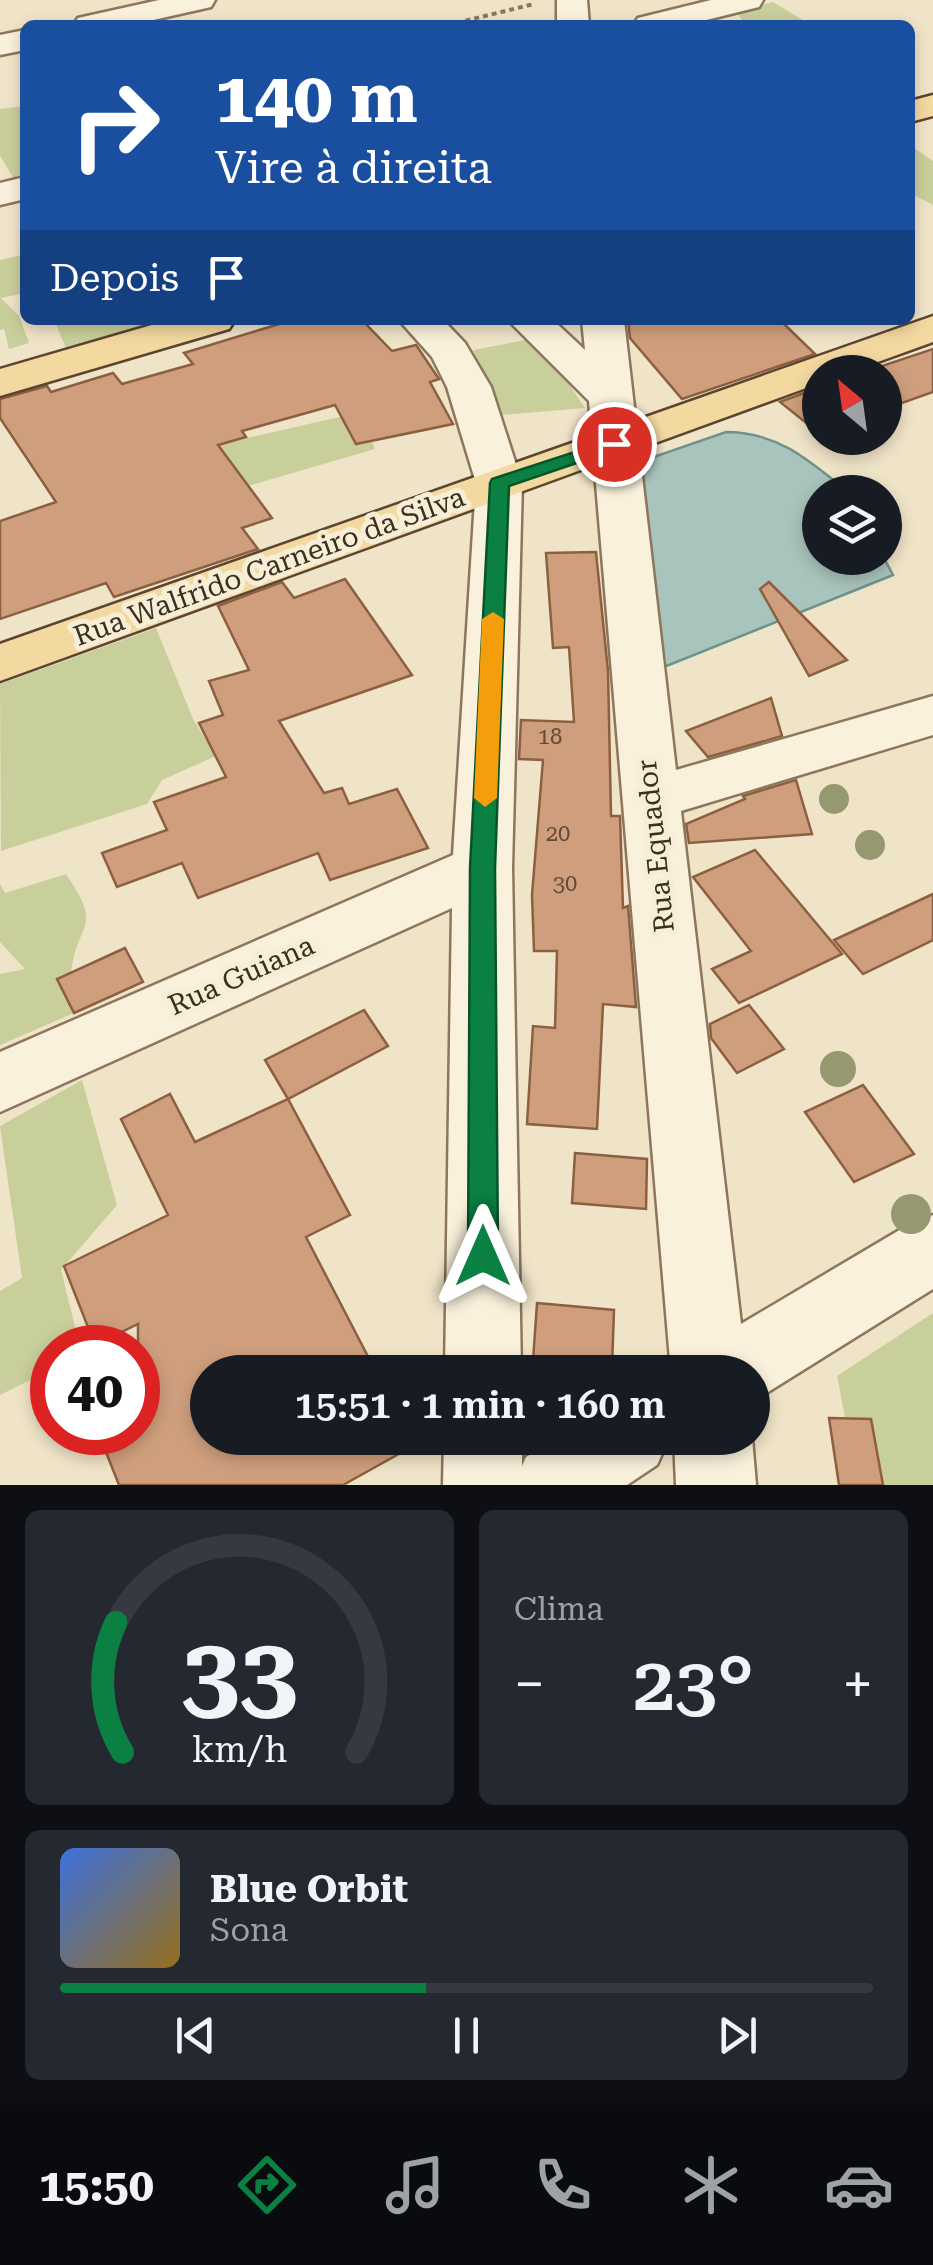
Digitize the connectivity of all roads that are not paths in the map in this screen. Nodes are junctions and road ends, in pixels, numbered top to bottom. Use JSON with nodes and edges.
{"nodes":[{"id":1,"x":64,"y":0,"type":"edge"},
{"id":2,"x":200,"y":0,"type":"edge"},
{"id":3,"x":748,"y":0,"type":"edge"},
{"id":4,"x":148,"y":13,"type":"edge"},
{"id":5,"x":88,"y":20,"type":"edge"},
{"id":6,"x":113,"y":20,"type":"edge"},
{"id":7,"x":669,"y":20,"type":"edge"},
{"id":8,"x":197,"y":325,"type":"edge"},
{"id":9,"x":425,"y":325,"type":"edge"},
{"id":10,"x":534,"y":325,"type":"edge"},
{"id":11,"x":603,"y":325,"type":"edge"},
{"id":12,"x":933,"y":328,"type":"edge"},
{"id":13,"x":0,"y":383,"type":"edge"},
{"id":14,"x":613,"y":422,"type":"junction"},
{"id":15,"x":499,"y":483,"type":"junction"},
{"id":16,"x":0,"y":663,"type":"edge"},
{"id":17,"x":933,"y":715,"type":"edge"},
{"id":18,"x":650,"y":799,"type":"junction"},
{"id":19,"x":482,"y":868,"type":"junction"},
{"id":20,"x":0,"y":1083,"type":"edge"},
{"id":21,"x":933,"y":1249,"type":"edge"},
{"id":22,"x":483,"y":1355,"type":"edge"},
{"id":23,"x":707,"y":1355,"type":"edge"},
{"id":24,"x":761,"y":1355,"type":"edge"},
{"id":25,"x":483,"y":1455,"type":"edge"},
{"id":26,"x":603,"y":1455,"type":"edge"},
{"id":27,"x":714,"y":1455,"type":"edge"},
{"id":28,"x":484,"y":1485,"type":"edge"},
{"id":29,"x":554,"y":1485,"type":"edge"},
{"id":30,"x":716,"y":1485,"type":"edge"}],
"edges":[{"from":1,"to":5,"type":"street"},
{"from":2,"to":4,"type":"street"},
{"from":3,"to":7,"type":"street"},
{"from":4,"to":6,"type":"street"},
{"from":8,"to":13,"type":"main road"},
{"from":9,"to":15,"type":"street"},
{"from":10,"to":14,"type":"street"},
{"from":11,"to":14,"type":"street","name":"Rua Equador"},
{"from":12,"to":14,"type":"main road","name":"Rua Walfrido Carneiro da Silva"},
{"from":14,"to":15,"type":"main road","name":"Rua Walfrido Carneiro da Silva"},
{"from":14,"to":18,"type":"street","name":"Rua Equador"},
{"from":15,"to":16,"type":"main road","name":"Rua Walfrido Carneiro da Silva"},
{"from":15,"to":19,"type":"street"},
{"from":17,"to":18,"type":"street"},
{"from":18,"to":23,"type":"street","name":"Rua Equador"},
{"from":19,"to":20,"type":"street","name":"Rua Guiana"},
{"from":19,"to":22,"type":"street"},
{"from":21,"to":24,"type":"street"},
{"from":25,"to":28,"type":"street"},
{"from":26,"to":29,"type":"street"},
{"from":27,"to":30,"type":"street"}]}
